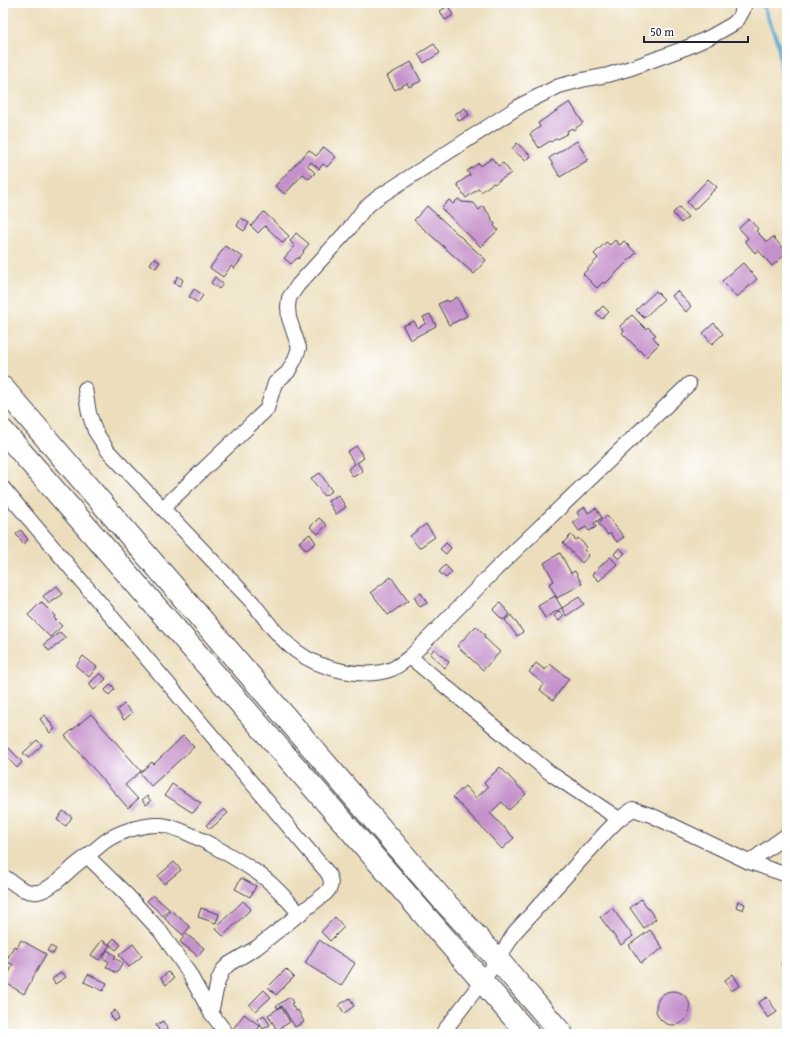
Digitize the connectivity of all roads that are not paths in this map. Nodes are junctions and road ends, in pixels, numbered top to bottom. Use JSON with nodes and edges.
{"nodes":[{"id":1,"x":745,"y":3,"type":"edge"},
{"id":2,"x":689,"y":384,"type":"dead end"},
{"id":3,"x":3,"y":388,"type":"edge"},
{"id":4,"x":85,"y":389,"type":"dead end"},
{"id":5,"x":3,"y":431,"type":"edge"},
{"id":6,"x":3,"y":488,"type":"edge"},
{"id":7,"x":163,"y":508,"type":"junction"},
{"id":8,"x":410,"y":657,"type":"junction"},
{"id":9,"x":619,"y":819,"type":"junction"},
{"id":10,"x":787,"y":836,"type":"edge"},
{"id":11,"x":87,"y":856,"type":"junction"},
{"id":12,"x":749,"y":862,"type":"junction"},
{"id":13,"x":3,"y":876,"type":"edge"},
{"id":14,"x":787,"y":876,"type":"edge"},
{"id":15,"x":300,"y":914,"type":"junction"},
{"id":16,"x":498,"y":960,"type":"junction"},
{"id":17,"x":482,"y":981,"type":"junction"},
{"id":18,"x":211,"y":1013,"type":"junction"},
{"id":19,"x":227,"y":1034,"type":"edge"},
{"id":20,"x":442,"y":1034,"type":"edge"},
{"id":21,"x":528,"y":1034,"type":"edge"},
{"id":22,"x":562,"y":1034,"type":"edge"}],
"edges":[{"from":1,"to":7,"type":"street"},
{"from":2,"to":8,"type":"street"},
{"from":3,"to":16,"type":"main road"},
{"from":4,"to":7,"type":"street"},
{"from":5,"to":17,"type":"main road"},
{"from":6,"to":15,"type":"street"},
{"from":7,"to":8,"type":"street"},
{"from":8,"to":9,"type":"street"},
{"from":9,"to":12,"type":"street"},
{"from":9,"to":16,"type":"street"},
{"from":10,"to":12,"type":"street"},
{"from":11,"to":13,"type":"street"},
{"from":11,"to":15,"type":"street"},
{"from":11,"to":18,"type":"street"},
{"from":12,"to":14,"type":"street"},
{"from":15,"to":18,"type":"street"},
{"from":16,"to":17,"type":"street"},
{"from":16,"to":22,"type":"main road"},
{"from":17,"to":20,"type":"street"},
{"from":17,"to":21,"type":"main road"},
{"from":18,"to":19,"type":"street"}]}
